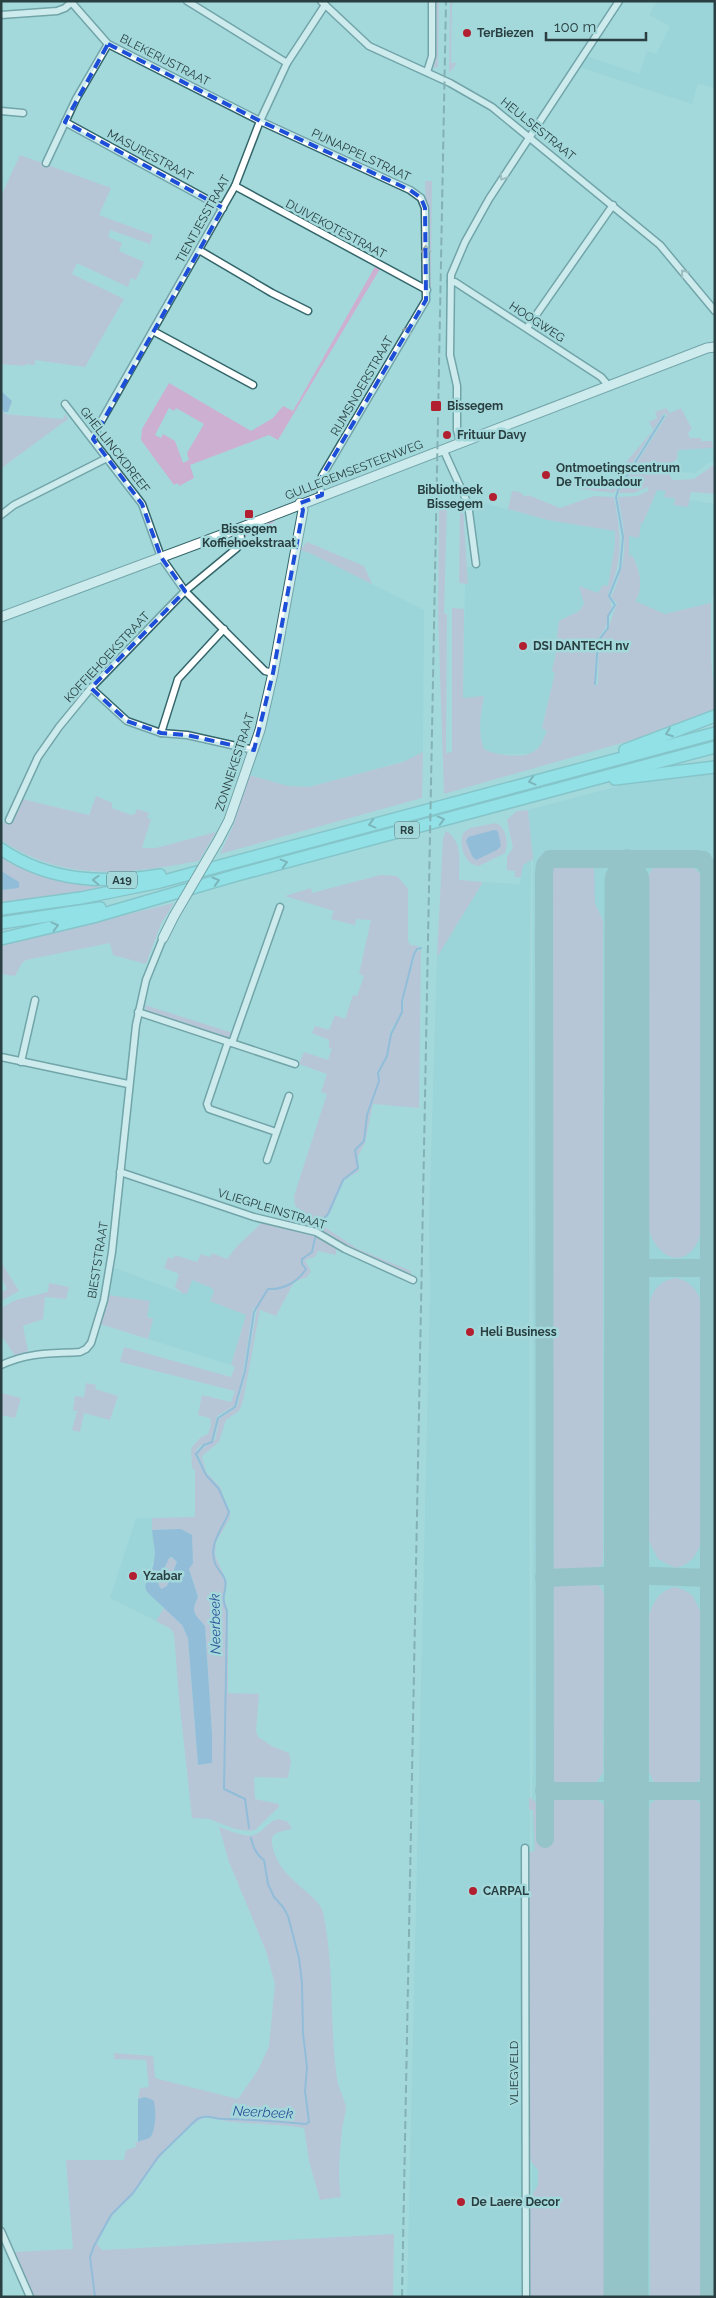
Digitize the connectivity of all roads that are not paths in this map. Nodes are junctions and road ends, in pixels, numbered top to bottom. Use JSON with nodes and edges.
{"nodes":[{"id":1,"x":187,"y":1,"type":"edge"},
{"id":2,"x":432,"y":1,"type":"edge"},
{"id":3,"x":619,"y":1,"type":"edge"},
{"id":4,"x":72,"y":2,"type":"edge"},
{"id":5,"x":323,"y":3,"type":"edge"},
{"id":6,"x":1,"y":15,"type":"edge"},
{"id":7,"x":108,"y":44,"type":"junction"},
{"id":8,"x":287,"y":63,"type":"junction"},
{"id":9,"x":427,"y":72,"type":"junction"},
{"id":10,"x":1,"y":111,"type":"edge"},
{"id":11,"x":23,"y":112,"type":"dead end"},
{"id":12,"x":260,"y":121,"type":"junction"},
{"id":13,"x":65,"y":122,"type":"junction"},
{"id":14,"x":529,"y":136,"type":"junction"},
{"id":15,"x":46,"y":163,"type":"dead end"},
{"id":16,"x":235,"y":186,"type":"junction"},
{"id":17,"x":613,"y":205,"type":"junction"},
{"id":18,"x":223,"y":208,"type":"junction"},
{"id":19,"x":199,"y":250,"type":"junction"},
{"id":20,"x":451,"y":282,"type":"junction"},
{"id":21,"x":427,"y":290,"type":"junction"},
{"id":22,"x":308,"y":311,"type":"dead end"},
{"id":23,"x":715,"y":311,"type":"edge"},
{"id":24,"x":527,"y":328,"type":"junction"},
{"id":25,"x":153,"y":331,"type":"junction"},
{"id":26,"x":715,"y":347,"type":"edge"},
{"id":27,"x":254,"y":385,"type":"dead end"},
{"id":28,"x":608,"y":385,"type":"junction"},
{"id":29,"x":65,"y":404,"type":"dead end"},
{"id":30,"x":93,"y":439,"type":"junction"},
{"id":31,"x":460,"y":442,"type":"junction"},
{"id":32,"x":443,"y":449,"type":"junction"},
{"id":33,"x":108,"y":458,"type":"junction"},
{"id":34,"x":322,"y":495,"type":"junction"},
{"id":35,"x":300,"y":503,"type":"junction"},
{"id":36,"x":1,"y":515,"type":"edge"},
{"id":37,"x":240,"y":528,"type":"junction"},
{"id":38,"x":161,"y":557,"type":"junction"},
{"id":39,"x":476,"y":564,"type":"dead end"},
{"id":40,"x":186,"y":591,"type":"junction"},
{"id":41,"x":1,"y":617,"type":"edge"},
{"id":42,"x":224,"y":629,"type":"junction"},
{"id":43,"x":273,"y":672,"type":"junction"},
{"id":44,"x":90,"y":688,"type":"junction"},
{"id":45,"x":715,"y":716,"type":"edge"},
{"id":46,"x":161,"y":733,"type":"junction"},
{"id":47,"x":715,"y":733,"type":"edge"},
{"id":48,"x":715,"y":747,"type":"edge"},
{"id":49,"x":254,"y":750,"type":"junction"},
{"id":50,"x":715,"y":767,"type":"edge"},
{"id":51,"x":579,"y":768,"type":"junction"},
{"id":52,"x":576,"y":784,"type":"junction"},
{"id":53,"x":9,"y":820,"type":"dead end"},
{"id":54,"x":1,"y":849,"type":"edge"},
{"id":55,"x":247,"y":858,"type":"junction"},
{"id":56,"x":161,"y":897,"type":"junction"},
{"id":57,"x":280,"y":907,"type":"dead end"},
{"id":58,"x":1,"y":909,"type":"edge"},
{"id":59,"x":1,"y":923,"type":"edge"},
{"id":60,"x":163,"y":938,"type":"joint"},
{"id":61,"x":1,"y":939,"type":"edge"},
{"id":62,"x":35,"y":1000,"type":"dead end"},
{"id":63,"x":138,"y":1012,"type":"junction"},
{"id":64,"x":230,"y":1042,"type":"junction"},
{"id":65,"x":1,"y":1057,"type":"edge"},
{"id":66,"x":21,"y":1062,"type":"junction"},
{"id":67,"x":295,"y":1064,"type":"dead end"},
{"id":68,"x":128,"y":1084,"type":"junction"},
{"id":69,"x":289,"y":1096,"type":"dead end"},
{"id":70,"x":276,"y":1132,"type":"junction"},
{"id":71,"x":267,"y":1160,"type":"dead end"},
{"id":72,"x":120,"y":1172,"type":"junction"},
{"id":73,"x":413,"y":1280,"type":"dead end"},
{"id":74,"x":1,"y":1365,"type":"edge"},
{"id":75,"x":525,"y":1848,"type":"dead end"},
{"id":76,"x":1,"y":2231,"type":"edge"},
{"id":77,"x":30,"y":2297,"type":"edge"},
{"id":78,"x":526,"y":2297,"type":"edge"}],
"edges":[{"from":1,"to":8,"type":"street"},
{"from":2,"to":9,"type":"street"},
{"from":3,"to":14,"type":"street"},
{"from":4,"to":6,"type":"street"},
{"from":4,"to":7,"type":"street","name":"BLEKERIJSTRAAT"},
{"from":5,"to":8,"type":"street","name":"TIENTJESSTRAAT"},
{"from":5,"to":9,"type":"street","name":"HEULSESTRAAT"},
{"from":7,"to":12,"type":"street","name":"BLEKERIJSTRAAT"},
{"from":7,"to":13,"type":"street"},
{"from":8,"to":12,"type":"street","name":"TIENTJESSTRAAT"},
{"from":9,"to":14,"type":"street","name":"HEULSESTRAAT"},
{"from":10,"to":11,"type":"street"},
{"from":12,"to":16,"type":"street","name":"TIENTJESSTRAAT"},
{"from":21,"to":12,"type":"street","name":"PIJNAPPELSTRAAT","one_way":true},
{"from":13,"to":15,"type":"street"},
{"from":13,"to":18,"type":"street","name":"MASURESTRAAT"},
{"from":14,"to":17,"type":"street","name":"HEULSESTRAAT"},
{"from":14,"to":20,"type":"street","one_way":true},
{"from":16,"to":18,"type":"street","name":"TIENTJESSTRAAT"},
{"from":16,"to":21,"type":"street","name":"DUIVEKOTESTRAAT"},
{"from":23,"to":17,"type":"street","name":"HEULSESTRAAT","one_way":true},
{"from":17,"to":24,"type":"street"},
{"from":18,"to":19,"type":"street","name":"TIENTJESSTRAAT"},
{"from":19,"to":22,"type":"street"},
{"from":19,"to":25,"type":"street","name":"TIENTJESSTRAAT"},
{"from":20,"to":24,"type":"street","name":"HOOGWEG"},
{"from":20,"to":31,"type":"street"},
{"from":34,"to":21,"type":"street","name":"RIJMSNOERSTRAAT","one_way":true},
{"from":24,"to":28,"type":"street","name":"HOOGWEG"},
{"from":25,"to":27,"type":"street"},
{"from":25,"to":30,"type":"street","name":"TIENTJESSTRAAT"},
{"from":26,"to":28,"type":"street","name":"GULLEGEMSESTEENWEG"},
{"from":28,"to":31,"type":"street","name":"GULLEGEMSESTEENWEG"},
{"from":29,"to":30,"type":"street","name":"GHELLINCKDREEF"},
{"from":30,"to":33,"type":"street","name":"GHELLINCKDREEF"},
{"from":31,"to":32,"type":"street","name":"GULLEGEMSESTEENWEG"},
{"from":32,"to":34,"type":"street","name":"GULLEGEMSESTEENWEG"},
{"from":32,"to":39,"type":"street"},
{"from":33,"to":36,"type":"street"},
{"from":33,"to":38,"type":"street","name":"GHELLINCKDREEF"},
{"from":34,"to":35,"type":"street","name":"GULLEGEMSESTEENWEG"},
{"from":35,"to":37,"type":"street","name":"GULLEGEMSESTEENWEG"},
{"from":35,"to":43,"type":"street","name":"ZONNEKESTRAAT"},
{"from":37,"to":38,"type":"street","name":"GULLEGEMSESTEENWEG"},
{"from":37,"to":40,"type":"street","name":"KOFFIEHOEKSTRAAT"},
{"from":38,"to":40,"type":"street","name":"GHELLINCKDREEF"},
{"from":38,"to":41,"type":"street","name":"GULLEGEMSESTEENWEG"},
{"from":40,"to":42,"type":"street","name":"GHELLINCKDREEF"},
{"from":40,"to":44,"type":"street","name":"KOFFIEHOEKSTRAAT"},
{"from":42,"to":43,"type":"street","name":"GHELLINCKDREEF"},
{"from":42,"to":46,"type":"street"},
{"from":43,"to":49,"type":"street","name":"ZONNEKESTRAAT"},
{"from":44,"to":46,"type":"street"},
{"from":44,"to":53,"type":"street","name":"KOFFIEHOEKSTRAAT"},
{"from":45,"to":51,"type":"highway","one_way":true},
{"from":46,"to":49,"type":"street"},
{"from":47,"to":51,"type":"highway","number":"R8"},
{"from":48,"to":52,"type":"highway","number":"R8"},
{"from":49,"to":60,"type":"street","name":"ZONNEKESTRAAT","bridge":true},
{"from":50,"to":52,"type":"highway"},
{"from":51,"to":55,"type":"highway","number":"R8","one_way":true},
{"from":56,"to":52,"type":"highway","number":"R8","one_way":true},
{"from":55,"to":54,"type":"highway","number":"A19","one_way":true},
{"from":55,"to":58,"type":"highway","number":"R8"},
{"from":56,"to":59,"type":"highway","number":"R8"},
{"from":61,"to":56,"type":"highway","one_way":true},
{"from":57,"to":64,"type":"street"},
{"from":60,"to":63,"type":"street","name":"ZONNEKESTRAAT"},
{"from":62,"to":66,"type":"street"},
{"from":63,"to":64,"type":"street"},
{"from":63,"to":68,"type":"street","name":"BIESTSTRAAT"},
{"from":64,"to":67,"type":"street"},
{"from":64,"to":70,"type":"street"},
{"from":65,"to":66,"type":"street"},
{"from":66,"to":68,"type":"street"},
{"from":68,"to":72,"type":"street","name":"BIESTSTRAAT"},
{"from":69,"to":70,"type":"street"},
{"from":70,"to":71,"type":"street"},
{"from":72,"to":73,"type":"street","name":"VLIEGPLEINSTRAAT"},
{"from":72,"to":74,"type":"street","name":"BIESTSTRAAT"},
{"from":75,"to":78,"type":"street","name":"VLIEGVELD"},
{"from":76,"to":77,"type":"street"}]}
